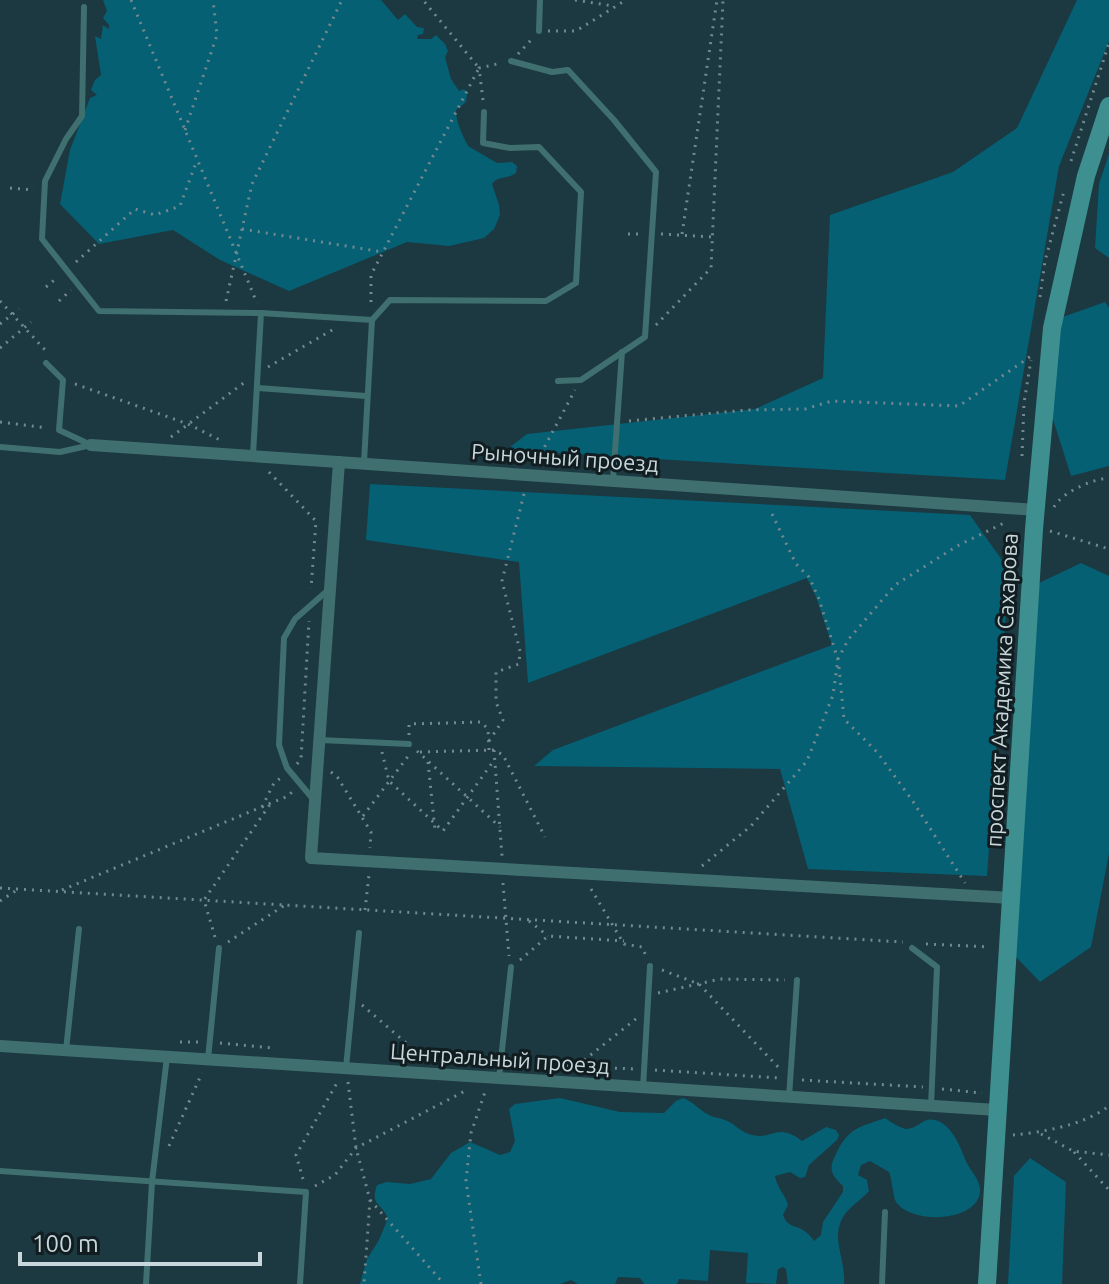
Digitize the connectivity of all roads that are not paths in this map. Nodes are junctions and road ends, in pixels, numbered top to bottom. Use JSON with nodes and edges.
{"nodes":[{"id":1,"x":540,"y":0,"type":"edge"},
{"id":2,"x":84,"y":7,"type":"dead end"},
{"id":3,"x":539,"y":31,"type":"road end"},
{"id":4,"x":511,"y":61,"type":"road end"},
{"id":5,"x":1109,"y":106,"type":"edge"},
{"id":6,"x":484,"y":112,"type":"road end"},
{"id":7,"x":261,"y":313,"type":"junction"},
{"id":8,"x":372,"y":320,"type":"junction"},
{"id":9,"x":622,"y":352,"type":"junction"},
{"id":10,"x":50,"y":362,"type":"road end"},
{"id":11,"x":558,"y":381,"type":"dead end"},
{"id":12,"x":258,"y":388,"type":"junction"},
{"id":13,"x":366,"y":396,"type":"junction"},
{"id":14,"x":91,"y":445,"type":"junction"},
{"id":15,"x":0,"y":447,"type":"edge"},
{"id":16,"x":253,"y":455,"type":"junction"},
{"id":17,"x":339,"y":462,"type":"junction"},
{"id":18,"x":364,"y":462,"type":"junction"},
{"id":19,"x":613,"y":480,"type":"junction"},
{"id":20,"x":1041,"y":516,"type":"junction"},
{"id":21,"x":330,"y":589,"type":"junction"},
{"id":22,"x":320,"y":740,"type":"junction"},
{"id":23,"x":409,"y":744,"type":"road end"},
{"id":24,"x":315,"y":801,"type":"junction"},
{"id":25,"x":1012,"y":898,"type":"junction"},
{"id":26,"x":79,"y":929,"type":"dead end"},
{"id":27,"x":359,"y":933,"type":"dead end"},
{"id":28,"x":912,"y":945,"type":"road end"},
{"id":29,"x":219,"y":948,"type":"road end"},
{"id":30,"x":650,"y":966,"type":"road end"},
{"id":31,"x":511,"y":967,"type":"road end"},
{"id":32,"x":797,"y":980,"type":"road end"},
{"id":33,"x":0,"y":1046,"type":"edge"},
{"id":34,"x":66,"y":1050,"type":"junction"},
{"id":35,"x":167,"y":1056,"type":"junction"},
{"id":36,"x":208,"y":1059,"type":"junction"},
{"id":37,"x":346,"y":1068,"type":"junction"},
{"id":38,"x":494,"y":1078,"type":"junction"},
{"id":39,"x":643,"y":1088,"type":"junction"},
{"id":40,"x":789,"y":1097,"type":"junction"},
{"id":41,"x":931,"y":1106,"type":"junction"},
{"id":42,"x":997,"y":1110,"type":"junction"},
{"id":43,"x":0,"y":1171,"type":"edge"},
{"id":44,"x":152,"y":1182,"type":"junction"},
{"id":45,"x":885,"y":1212,"type":"dead end"},
{"id":46,"x":146,"y":1284,"type":"edge"},
{"id":47,"x":300,"y":1284,"type":"edge"},
{"id":48,"x":882,"y":1284,"type":"edge"},
{"id":49,"x":987,"y":1284,"type":"edge"}],
"edges":[{"from":1,"to":3,"type":"lane"},
{"from":2,"to":7,"type":"lane"},
{"from":4,"to":9,"type":"lane"},
{"from":5,"to":20,"type":"street","name":"проспект Академика Сахарова"},
{"from":6,"to":8,"type":"lane"},
{"from":7,"to":8,"type":"lane"},
{"from":7,"to":12,"type":"lane"},
{"from":8,"to":13,"type":"lane"},
{"from":9,"to":11,"type":"lane"},
{"from":9,"to":19,"type":"lane"},
{"from":10,"to":14,"type":"lane"},
{"from":12,"to":13,"type":"lane"},
{"from":12,"to":16,"type":"lane"},
{"from":13,"to":18,"type":"lane"},
{"from":14,"to":15,"type":"lane"},
{"from":14,"to":16,"type":"street","name":"Рыночный проезд"},
{"from":16,"to":17,"type":"street","name":"Рыночный проезд"},
{"from":17,"to":18,"type":"street","name":"Рыночный проезд"},
{"from":17,"to":21,"type":"street"},
{"from":18,"to":19,"type":"street","name":"Рыночный проезд"},
{"from":19,"to":20,"type":"street","name":"Рыночный проезд"},
{"from":20,"to":25,"type":"street","name":"проспект Академика Сахарова"},
{"from":21,"to":22,"type":"street"},
{"from":21,"to":24,"type":"lane"},
{"from":22,"to":23,"type":"lane"},
{"from":22,"to":24,"type":"street"},
{"from":24,"to":25,"type":"street"},
{"from":25,"to":42,"type":"street","name":"проспект Академика Сахарова"},
{"from":26,"to":34,"type":"lane"},
{"from":27,"to":37,"type":"lane"},
{"from":28,"to":41,"type":"lane"},
{"from":29,"to":36,"type":"lane"},
{"from":30,"to":39,"type":"lane"},
{"from":31,"to":38,"type":"lane"},
{"from":32,"to":40,"type":"lane"},
{"from":33,"to":34,"type":"street","name":"Центральный проезд"},
{"from":34,"to":35,"type":"street","name":"Центральный проезд"},
{"from":35,"to":36,"type":"street","name":"Центральный проезд"},
{"from":35,"to":44,"type":"lane"},
{"from":36,"to":37,"type":"street","name":"Центральный проезд"},
{"from":37,"to":38,"type":"street","name":"Центральный проезд"},
{"from":38,"to":39,"type":"street","name":"Центральный проезд"},
{"from":39,"to":40,"type":"street","name":"Центральный проезд"},
{"from":40,"to":41,"type":"street","name":"Центральный проезд"},
{"from":41,"to":42,"type":"street","name":"Центральный проезд"},
{"from":42,"to":49,"type":"street","name":"проспект Академика Сахарова"},
{"from":43,"to":44,"type":"lane"},
{"from":44,"to":46,"type":"lane"},
{"from":44,"to":47,"type":"lane"},
{"from":45,"to":48,"type":"lane"}]}
